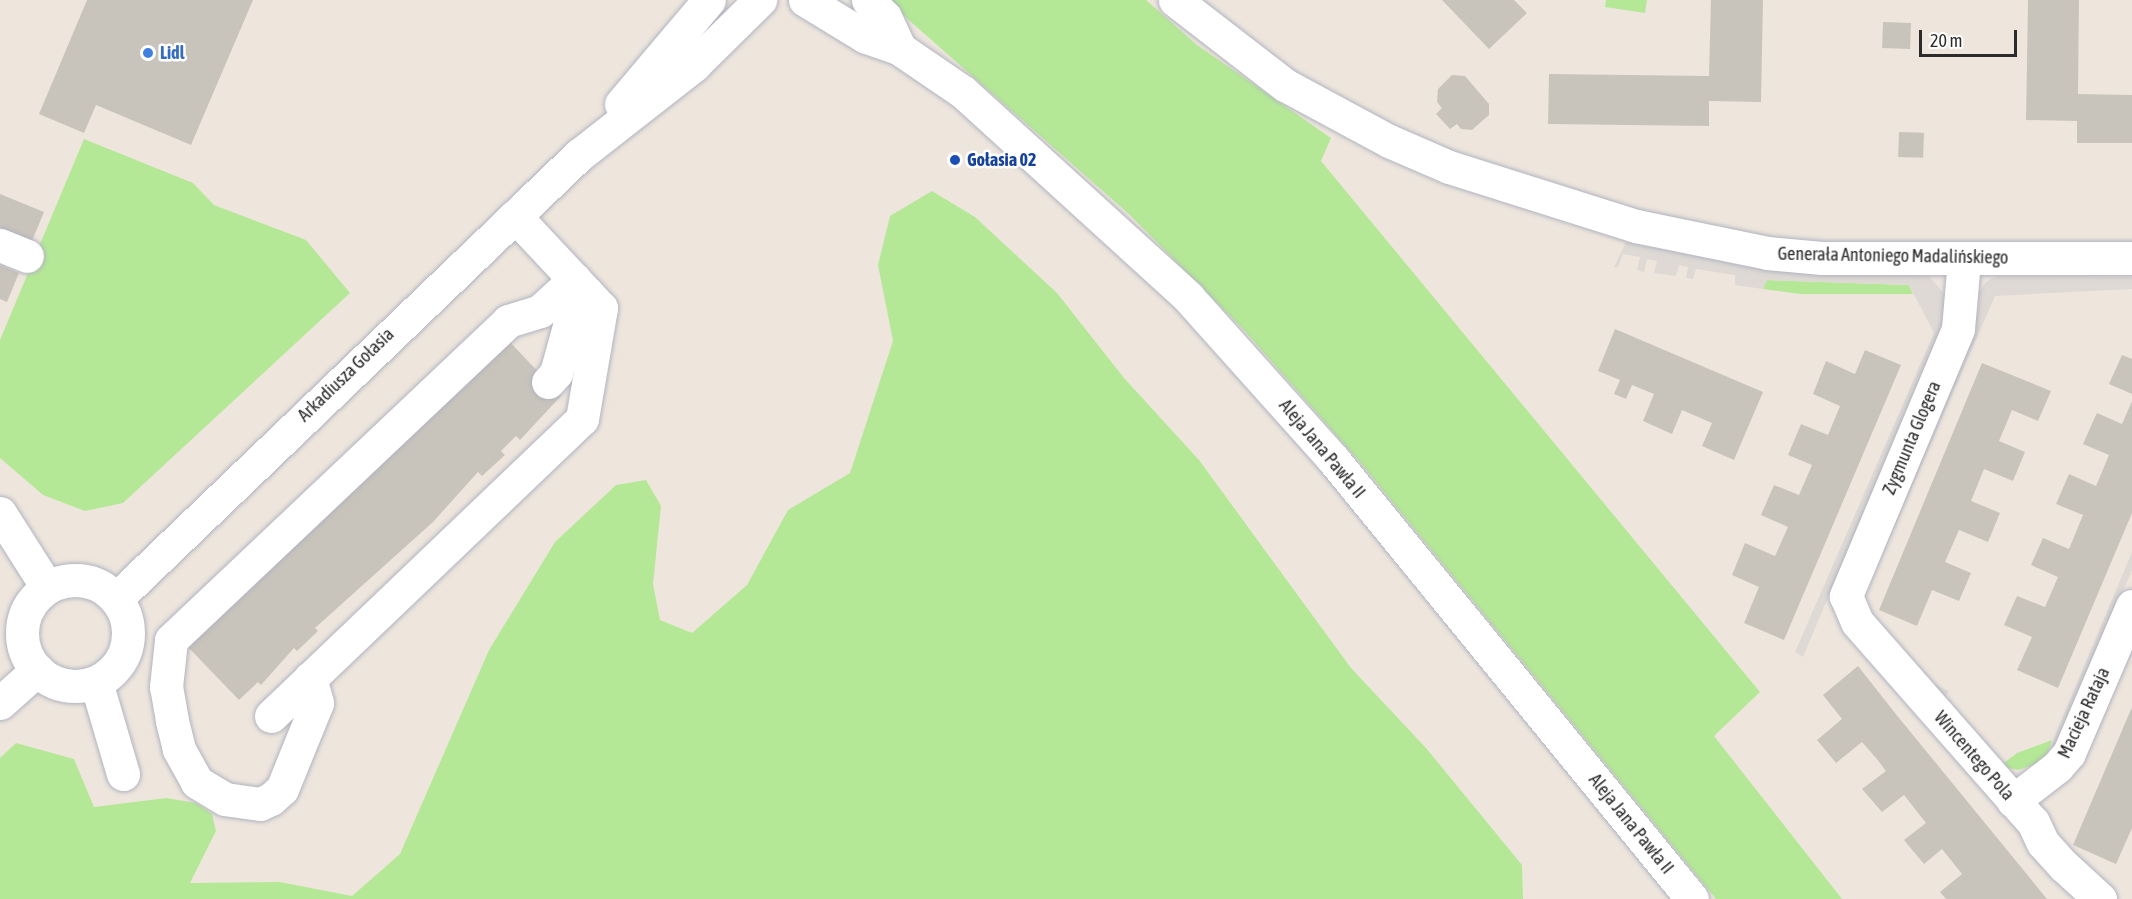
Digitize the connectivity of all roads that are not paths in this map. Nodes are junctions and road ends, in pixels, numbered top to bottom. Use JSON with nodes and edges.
{"nodes":[{"id":1,"x":709,"y":0,"type":"edge"},
{"id":2,"x":760,"y":0,"type":"edge"},
{"id":3,"x":805,"y":0,"type":"edge"},
{"id":4,"x":868,"y":0,"type":"edge"},
{"id":5,"x":1175,"y":0,"type":"edge"},
{"id":6,"x":900,"y":49,"type":"junction"},
{"id":7,"x":579,"y":155,"type":"junction"},
{"id":8,"x":515,"y":216,"type":"junction"},
{"id":9,"x":2132,"y":258,"type":"edge"},
{"id":10,"x":1964,"y":260,"type":"junction"},
{"id":11,"x":581,"y":285,"type":"junction"},
{"id":12,"x":548,"y":382,"type":"dead end"},
{"id":13,"x":0,"y":513,"type":"edge"},
{"id":14,"x":47,"y":587,"type":"junction"},
{"id":15,"x":116,"y":599,"type":"junction"},
{"id":16,"x":2132,"y":606,"type":"edge"},
{"id":17,"x":1850,"y":611,"type":"joint"},
{"id":18,"x":37,"y":670,"type":"junction"},
{"id":19,"x":310,"y":678,"type":"junction"},
{"id":20,"x":96,"y":682,"type":"junction"},
{"id":21,"x":0,"y":703,"type":"edge"},
{"id":22,"x":271,"y":716,"type":"dead end"},
{"id":23,"x":123,"y":774,"type":"dead end"},
{"id":24,"x":2013,"y":801,"type":"junction"},
{"id":25,"x":1692,"y":899,"type":"edge"},
{"id":26,"x":2100,"y":899,"type":"edge"}],
"edges":[{"from":1,"to":7,"type":"street","name":"Arkadiusza Gołasia"},
{"from":2,"to":7,"type":"street","name":"Arkadiusza Gołasia"},
{"from":3,"to":6,"type":"street","name":"Aleja Jana Pawła II"},
{"from":4,"to":6,"type":"street"},
{"from":5,"to":10,"type":"street","name":"Generała Antoniego Madalińskiego"},
{"from":6,"to":25,"type":"street","name":"Aleja Jana Pawła II"},
{"from":7,"to":8,"type":"street","name":"Arkadiusza Gołasia"},
{"from":8,"to":11,"type":"street"},
{"from":8,"to":15,"type":"street","name":"Arkadiusza Gołasia"},
{"from":9,"to":10,"type":"street","name":"Generała Antoniego Madalińskiego"},
{"from":10,"to":17,"type":"street","name":"Zygmunta Glogera"},
{"from":11,"to":12,"type":"street"},
{"from":11,"to":19,"type":"street"},
{"from":11,"to":19,"type":"street"},
{"from":13,"to":14,"type":"street"},
{"from":14,"to":15,"type":"street"},
{"from":14,"to":18,"type":"street"},
{"from":15,"to":20,"type":"street"},
{"from":16,"to":24,"type":"street","name":"Macieja Rataja"},
{"from":17,"to":24,"type":"street","name":"Wincentego Pola"},
{"from":18,"to":20,"type":"street"},
{"from":18,"to":21,"type":"street"},
{"from":19,"to":22,"type":"street"},
{"from":20,"to":23,"type":"street"},
{"from":24,"to":26,"type":"street","name":"Wincentego Pola"}]}
